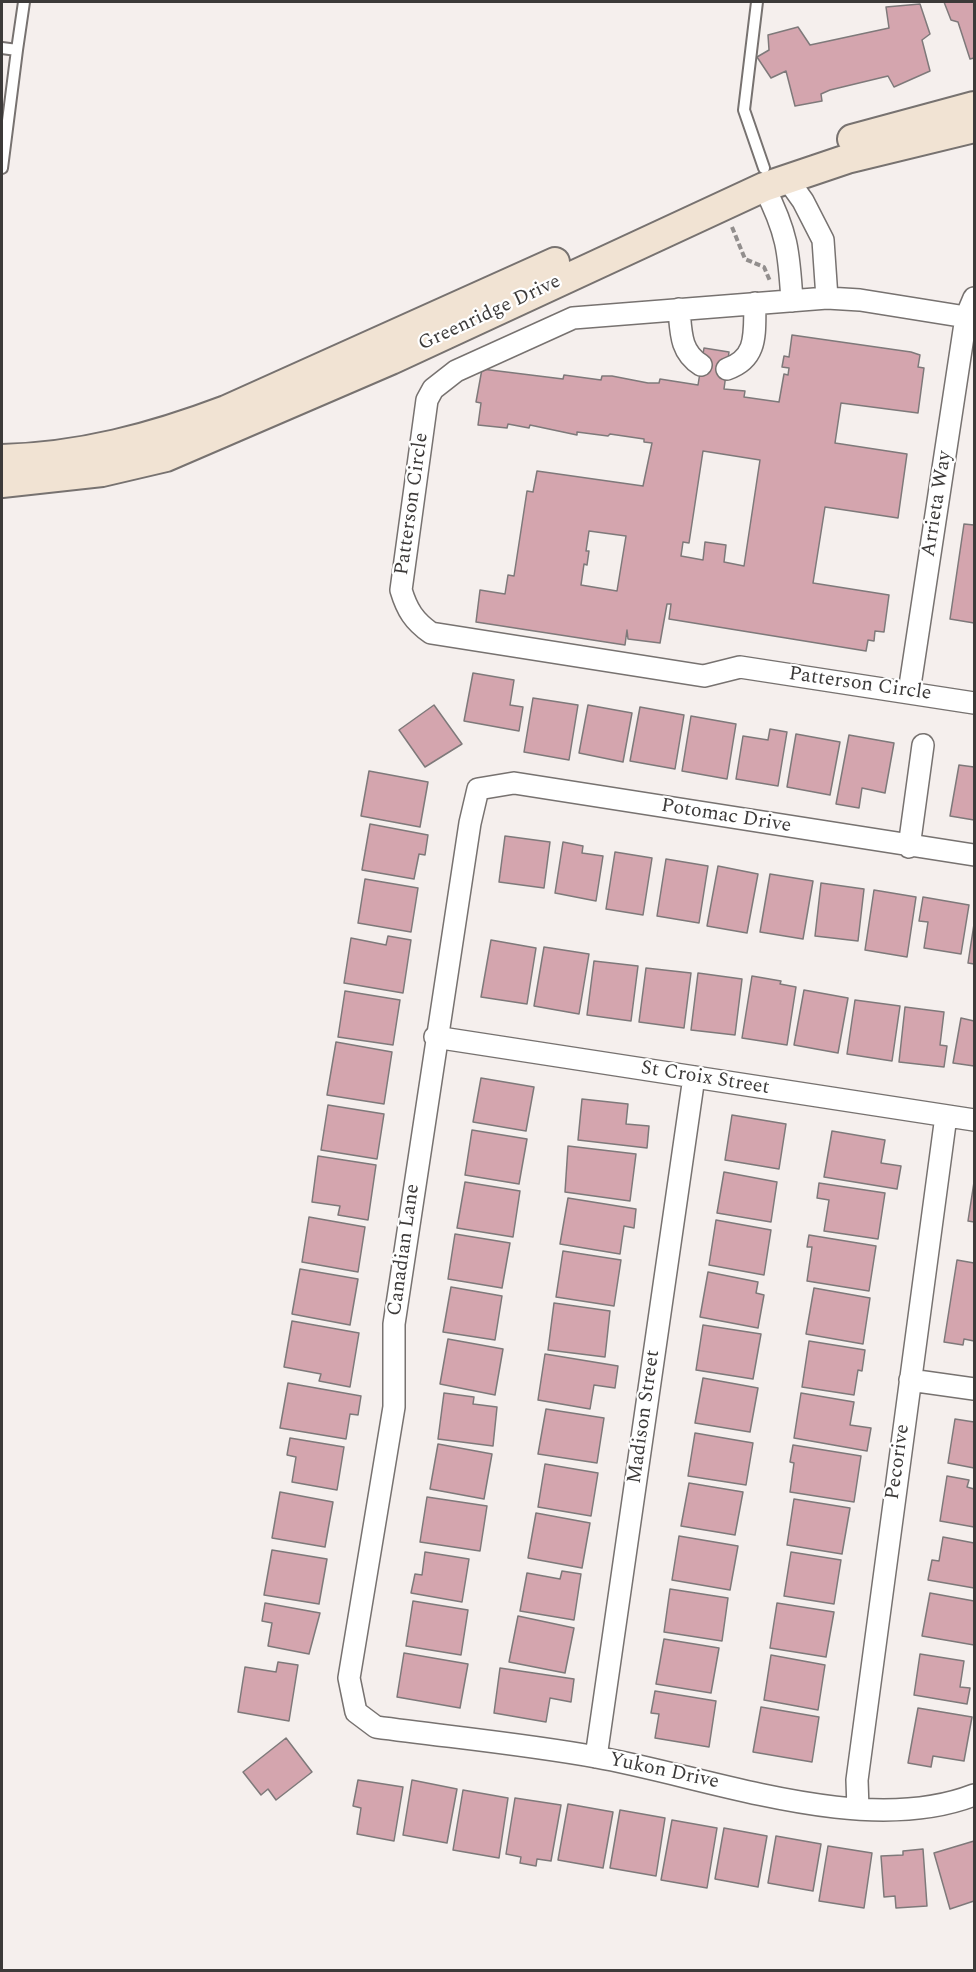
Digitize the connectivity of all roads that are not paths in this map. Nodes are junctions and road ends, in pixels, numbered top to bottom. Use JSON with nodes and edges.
{"nodes":[{"id":1,"x":24,"y":2,"type":"edge"},
{"id":2,"x":757,"y":2,"type":"edge"},
{"id":3,"x":2,"y":48,"type":"edge"},
{"id":4,"x":17,"y":50,"type":"junction"},
{"id":5,"x":975,"y":106,"type":"edge"},
{"id":6,"x":975,"y":128,"type":"edge"},
{"id":7,"x":2,"y":168,"type":"edge"},
{"id":8,"x":771,"y":174,"type":"junction"},
{"id":9,"x":827,"y":298,"type":"junction"},
{"id":10,"x":792,"y":301,"type":"junction"},
{"id":11,"x":754,"y":303,"type":"junction"},
{"id":12,"x":970,"y":308,"type":"edge"},
{"id":13,"x":679,"y":309,"type":"junction"},
{"id":14,"x":701,"y":365,"type":"dead end"},
{"id":15,"x":727,"y":369,"type":"dead end"},
{"id":16,"x":2,"y":459,"type":"edge"},
{"id":17,"x":2,"y":483,"type":"edge"},
{"id":18,"x":909,"y":692,"type":"junction"},
{"id":19,"x":975,"y":703,"type":"edge"},
{"id":20,"x":922,"y":745,"type":"dead end"},
{"id":21,"x":478,"y":789,"type":"joint"},
{"id":22,"x":909,"y":847,"type":"junction"},
{"id":23,"x":975,"y":855,"type":"edge"},
{"id":24,"x":435,"y":1037,"type":"junction"},
{"id":25,"x":694,"y":1077,"type":"junction"},
{"id":26,"x":946,"y":1116,"type":"junction"},
{"id":27,"x":975,"y":1120,"type":"edge"},
{"id":28,"x":910,"y":1380,"type":"junction"},
{"id":29,"x":975,"y":1389,"type":"edge"},
{"id":30,"x":356,"y":1712,"type":"joint"},
{"id":31,"x":596,"y":1757,"type":"junction"},
{"id":32,"x":975,"y":1795,"type":"edge"},
{"id":33,"x":858,"y":1809,"type":"junction"}],
"edges":[{"from":1,"to":4,"type":"lane"},
{"from":2,"to":8,"type":"lane"},
{"from":3,"to":4,"type":"lane"},
{"from":4,"to":7,"type":"lane"},
{"from":5,"to":8,"type":"street","name":"Greenridge Drive"},
{"from":6,"to":8,"type":"street","name":"Greenridge Drive"},
{"from":8,"to":9,"type":"street"},
{"from":8,"to":10,"type":"street"},
{"from":8,"to":16,"type":"street","name":"Greenridge Drive"},
{"from":8,"to":17,"type":"street","name":"Greenridge Drive"},
{"from":9,"to":10,"type":"street","name":"Patterson Circle"},
{"from":9,"to":12,"type":"street","name":"Patterson Circle"},
{"from":10,"to":11,"type":"street","name":"Patterson Circle"},
{"from":11,"to":13,"type":"street","name":"Patterson Circle"},
{"from":11,"to":15,"type":"street"},
{"from":12,"to":18,"type":"street","name":"Arrieta Way"},
{"from":13,"to":14,"type":"street"},
{"from":13,"to":18,"type":"street","name":"Patterson Circle"},
{"from":18,"to":19,"type":"street","name":"Patterson Circle"},
{"from":20,"to":22,"type":"street"},
{"from":21,"to":22,"type":"street","name":"Potomac Drive"},
{"from":21,"to":24,"type":"street","name":"Canadian Lane"},
{"from":22,"to":23,"type":"street","name":"Potomac Drive"},
{"from":24,"to":25,"type":"street","name":"St Croix Street"},
{"from":24,"to":30,"type":"street","name":"Canadian Lane"},
{"from":25,"to":26,"type":"street","name":"St Croix Street"},
{"from":25,"to":31,"type":"street","name":"Madison Street"},
{"from":26,"to":27,"type":"street","name":"St Croix Street"},
{"from":26,"to":28,"type":"street","name":"Pecorive"},
{"from":28,"to":29,"type":"street"},
{"from":28,"to":33,"type":"street","name":"Pecorive"},
{"from":30,"to":31,"type":"street","name":"Yukon Drive"},
{"from":31,"to":33,"type":"street","name":"Yukon Drive"},
{"from":32,"to":33,"type":"street","name":"Yukon Drive"}]}
